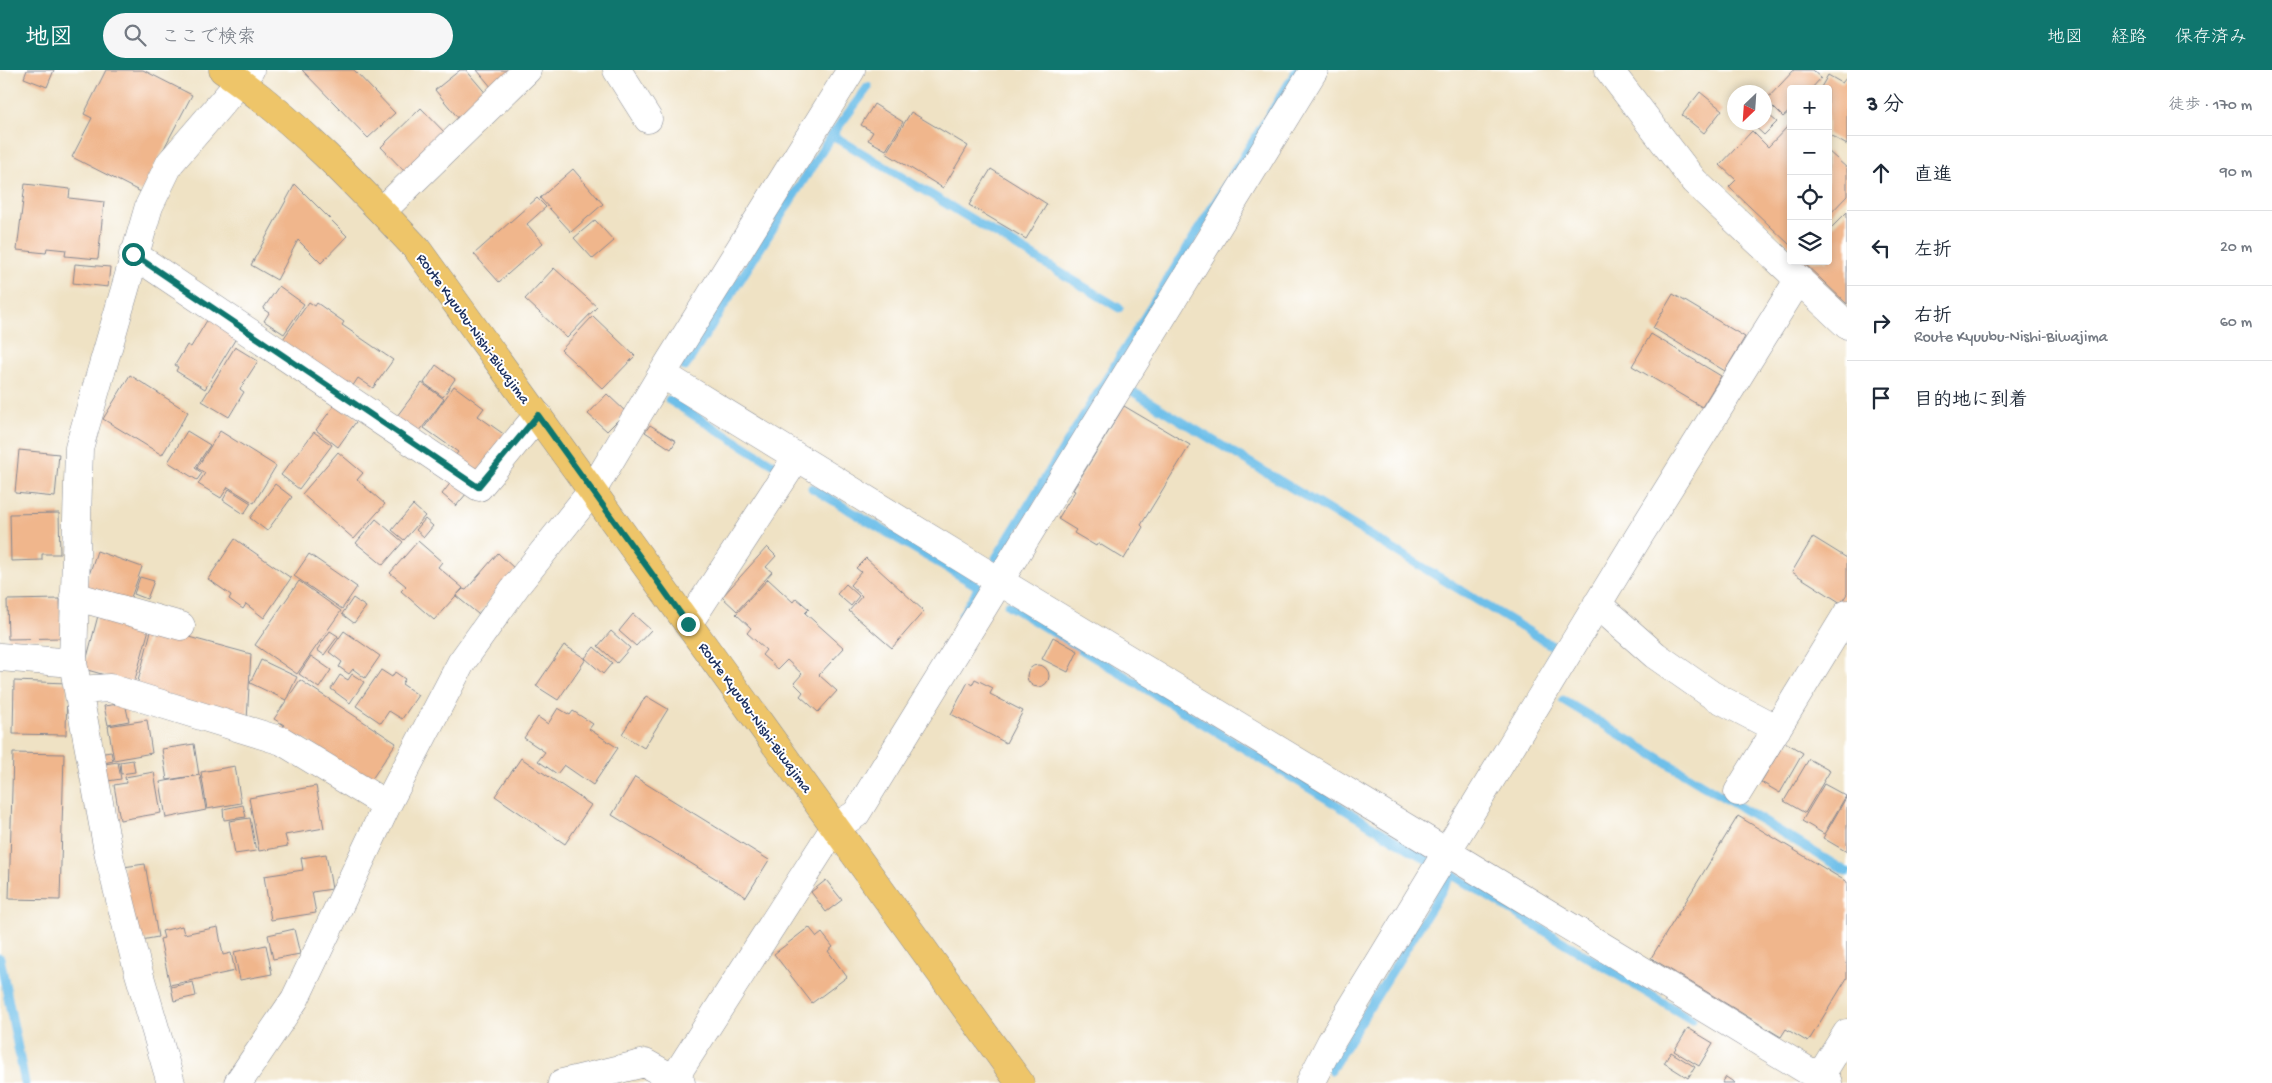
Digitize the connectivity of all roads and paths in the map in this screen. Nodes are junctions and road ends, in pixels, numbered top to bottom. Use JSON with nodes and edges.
{"nodes":[{"id":1,"x":527,"y":70,"type":"edge"},
{"id":2,"x":617,"y":70,"type":"edge"},
{"id":3,"x":852,"y":70,"type":"edge"},
{"id":4,"x":1314,"y":70,"type":"edge"},
{"id":5,"x":1609,"y":70,"type":"edge"},
{"id":6,"x":238,"y":74,"type":"edge"},
{"id":7,"x":648,"y":118,"type":"dead end"},
{"id":8,"x":382,"y":211,"type":"junction"},
{"id":9,"x":133,"y":254,"type":"junction"},
{"id":10,"x":1799,"y":279,"type":"junction"},
{"id":11,"x":1847,"y":325,"type":"edge"},
{"id":12,"x":662,"y":374,"type":"junction"},
{"id":13,"x":538,"y":415,"type":"junction"},
{"id":14,"x":798,"y":457,"type":"junction"},
{"id":15,"x":592,"y":491,"type":"junction"},
{"id":16,"x":999,"y":581,"type":"junction"},
{"id":17,"x":74,"y":596,"type":"junction"},
{"id":18,"x":1597,"y":604,"type":"junction"},
{"id":19,"x":1847,"y":614,"type":"edge"},
{"id":20,"x":688,"y":624,"type":"junction"},
{"id":21,"x":181,"y":626,"type":"dead end"},
{"id":22,"x":0,"y":657,"type":"edge"},
{"id":23,"x":73,"y":663,"type":"junction"},
{"id":24,"x":78,"y":690,"type":"junction"},
{"id":25,"x":1777,"y":729,"type":"junction"},
{"id":26,"x":1738,"y":792,"type":"dead end"},
{"id":27,"x":387,"y":805,"type":"junction"},
{"id":28,"x":835,"y":827,"type":"junction"},
{"id":29,"x":1447,"y":852,"type":"junction"},
{"id":30,"x":1847,"y":1033,"type":"edge"},
{"id":31,"x":1824,"y":1080,"type":"edge"},
{"id":32,"x":675,"y":1082,"type":"edge"},
{"id":33,"x":171,"y":1083,"type":"edge"},
{"id":34,"x":238,"y":1083,"type":"edge"},
{"id":35,"x":562,"y":1083,"type":"edge"},
{"id":36,"x":1020,"y":1083,"type":"edge"},
{"id":37,"x":1310,"y":1083,"type":"edge"}],
"edges":[{"from":1,"to":8,"type":"street"},
{"from":2,"to":7,"type":"street"},
{"from":3,"to":12,"type":"street"},
{"from":4,"to":16,"type":"street"},
{"from":5,"to":10,"type":"street"},
{"from":6,"to":8,"type":"main road","name":"Route Kyuubu-Nishi-Biwajima"},
{"from":6,"to":9,"type":"street"},
{"from":8,"to":13,"type":"main road","name":"Route Kyuubu-Nishi-Biwajima"},
{"from":9,"to":13,"type":"street"},
{"from":9,"to":17,"type":"street"},
{"from":10,"to":11,"type":"street"},
{"from":10,"to":18,"type":"street"},
{"from":12,"to":14,"type":"street"},
{"from":12,"to":15,"type":"street"},
{"from":13,"to":15,"type":"main road","name":"Route Kyuubu-Nishi-Biwajima"},
{"from":14,"to":16,"type":"street"},
{"from":14,"to":20,"type":"street"},
{"from":15,"to":20,"type":"main road","name":"Route Kyuubu-Nishi-Biwajima"},
{"from":15,"to":27,"type":"street"},
{"from":16,"to":28,"type":"street"},
{"from":16,"to":29,"type":"street"},
{"from":17,"to":21,"type":"street"},
{"from":17,"to":23,"type":"street"},
{"from":18,"to":25,"type":"street"},
{"from":18,"to":29,"type":"street"},
{"from":19,"to":25,"type":"street"},
{"from":20,"to":28,"type":"main road","name":"Route Kyuubu-Nishi-Biwajima"},
{"from":22,"to":23,"type":"street"},
{"from":23,"to":24,"type":"street"},
{"from":24,"to":27,"type":"street"},
{"from":24,"to":33,"type":"street"},
{"from":25,"to":26,"type":"street"},
{"from":27,"to":34,"type":"street"},
{"from":28,"to":32,"type":"street"},
{"from":28,"to":36,"type":"main road","name":"Route Kyuubu-Nishi-Biwajima"},
{"from":29,"to":31,"type":"street"},
{"from":29,"to":37,"type":"street"},
{"from":30,"to":31,"type":"street"},
{"from":32,"to":35,"type":"street"}]}
